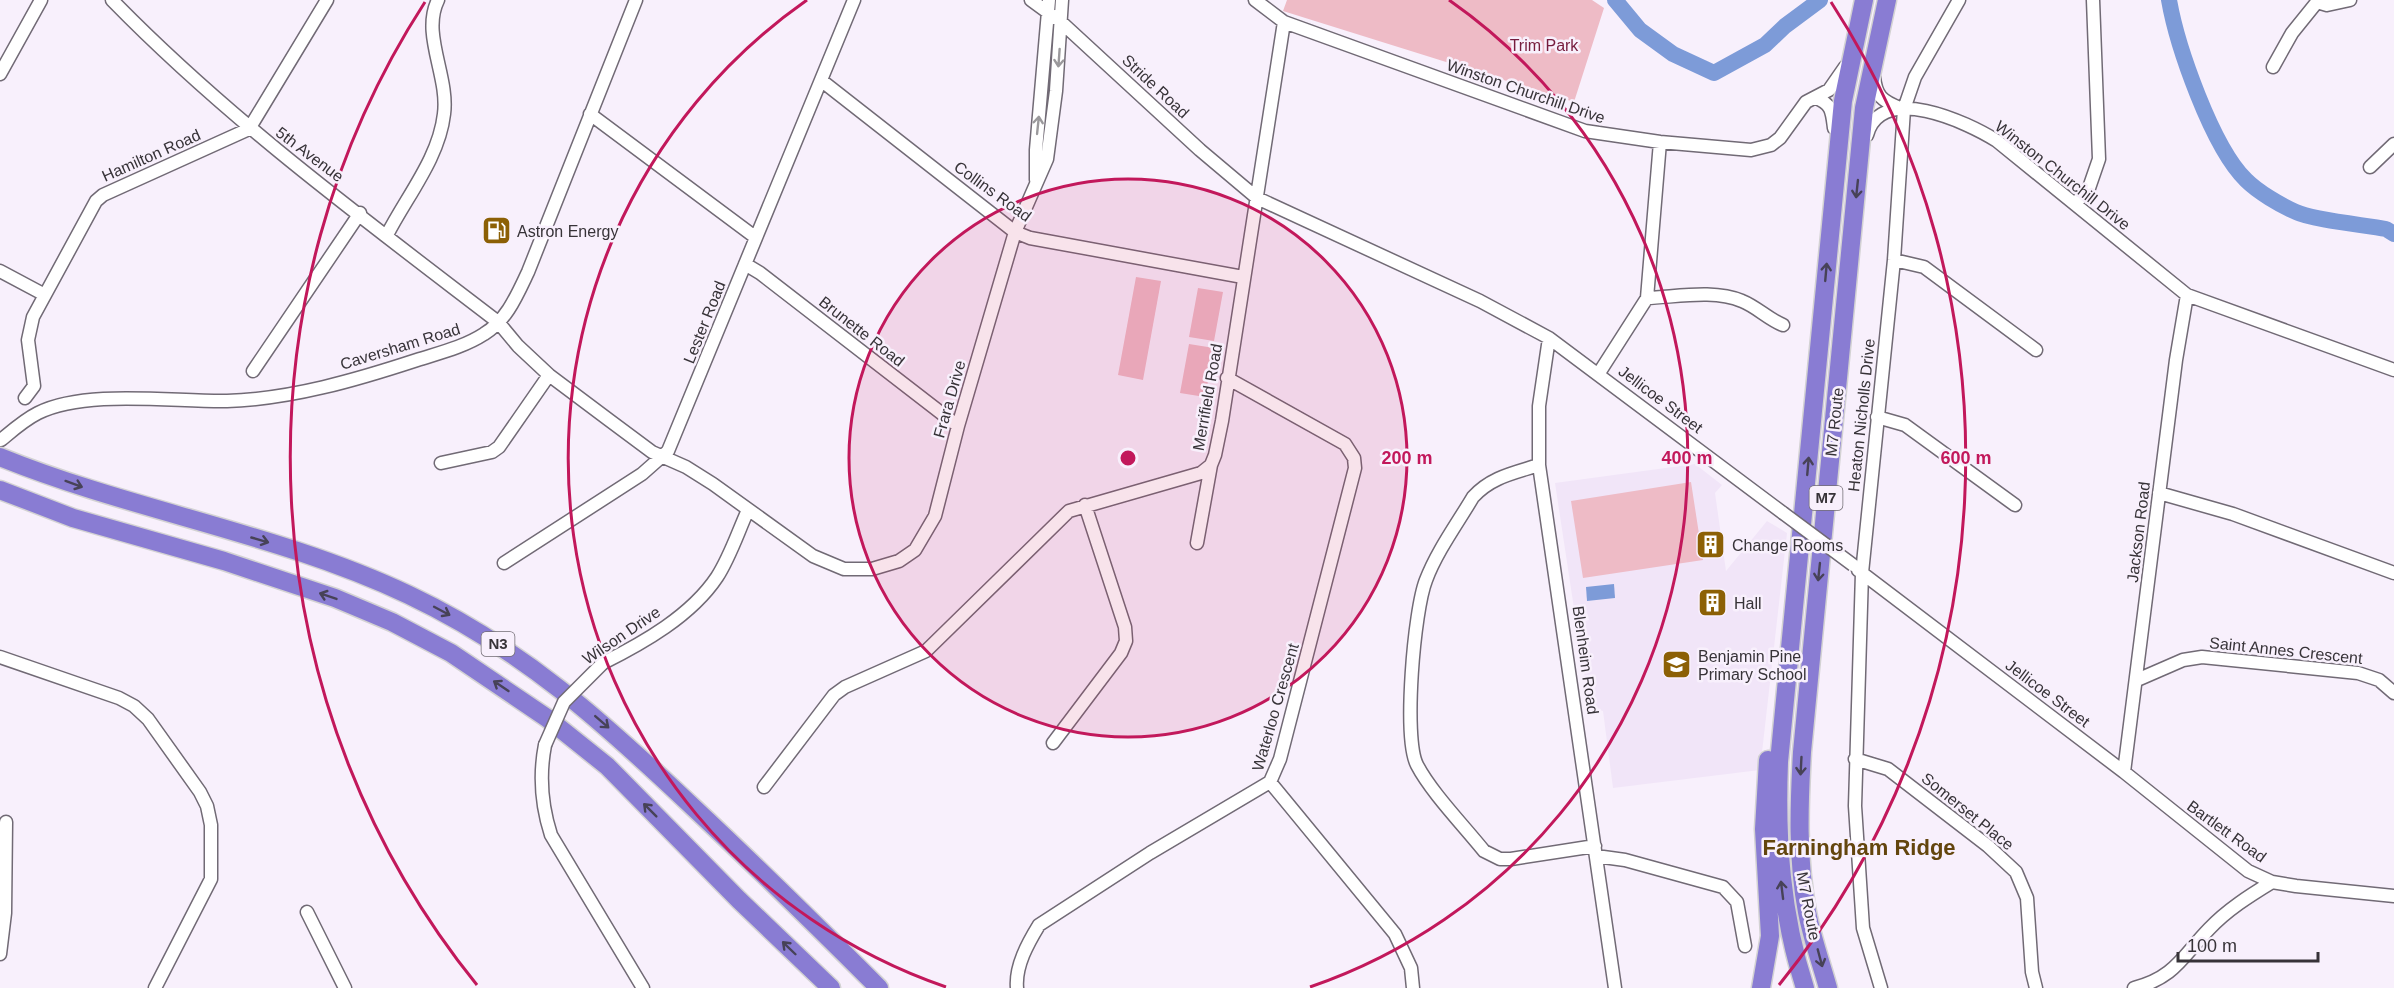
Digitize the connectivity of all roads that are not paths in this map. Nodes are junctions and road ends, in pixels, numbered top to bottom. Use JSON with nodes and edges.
{"nodes":[{"id":1,"x":41,"y":0,"type":"edge"},
{"id":2,"x":112,"y":0,"type":"edge"},
{"id":3,"x":327,"y":0,"type":"edge"},
{"id":4,"x":438,"y":0,"type":"edge"},
{"id":5,"x":636,"y":0,"type":"edge"},
{"id":6,"x":854,"y":0,"type":"edge"},
{"id":7,"x":1031,"y":0,"type":"edge"},
{"id":8,"x":1049,"y":0,"type":"edge"},
{"id":9,"x":1062,"y":0,"type":"edge"},
{"id":10,"x":1255,"y":0,"type":"edge"},
{"id":11,"x":1864,"y":0,"type":"edge"},
{"id":12,"x":1959,"y":0,"type":"edge"},
{"id":13,"x":2093,"y":0,"type":"edge"},
{"id":14,"x":2350,"y":0,"type":"edge"},
{"id":15,"x":2316,"y":1,"type":"edge"},
{"id":16,"x":1886,"y":4,"type":"edge"},
{"id":17,"x":1048,"y":13,"type":"junction"},
{"id":18,"x":1061,"y":22,"type":"junction"},
{"id":19,"x":1284,"y":22,"type":"junction"},
{"id":20,"x":1850,"y":57,"type":"junction"},
{"id":21,"x":1873,"y":60,"type":"junction"},
{"id":22,"x":2273,"y":67,"type":"dead end"},
{"id":23,"x":0,"y":74,"type":"edge"},
{"id":24,"x":822,"y":81,"type":"junction"},
{"id":25,"x":1816,"y":98,"type":"junction"},
{"id":26,"x":1904,"y":109,"type":"junction"},
{"id":27,"x":590,"y":114,"type":"junction"},
{"id":28,"x":249,"y":129,"type":"junction"},
{"id":29,"x":1660,"y":142,"type":"junction"},
{"id":30,"x":2394,"y":144,"type":"edge"},
{"id":31,"x":1837,"y":160,"type":"junction"},
{"id":32,"x":1860,"y":162,"type":"junction"},
{"id":33,"x":2370,"y":166,"type":"dead end"},
{"id":34,"x":1036,"y":184,"type":"junction"},
{"id":35,"x":1257,"y":198,"type":"junction"},
{"id":36,"x":2075,"y":204,"type":"junction"},
{"id":37,"x":360,"y":213,"type":"junction"},
{"id":38,"x":1015,"y":232,"type":"junction"},
{"id":39,"x":387,"y":235,"type":"junction"},
{"id":40,"x":755,"y":237,"type":"junction"},
{"id":41,"x":1894,"y":260,"type":"junction"},
{"id":42,"x":745,"y":264,"type":"junction"},
{"id":43,"x":0,"y":271,"type":"edge"},
{"id":44,"x":1243,"y":277,"type":"junction"},
{"id":45,"x":45,"y":295,"type":"junction"},
{"id":46,"x":2187,"y":295,"type":"junction"},
{"id":47,"x":1647,"y":298,"type":"junction"},
{"id":48,"x":498,"y":322,"type":"junction"},
{"id":49,"x":1783,"y":325,"type":"dead end"},
{"id":50,"x":1549,"y":338,"type":"junction"},
{"id":51,"x":2036,"y":350,"type":"dead end"},
{"id":52,"x":2394,"y":370,"type":"edge"},
{"id":53,"x":253,"y":371,"type":"dead end"},
{"id":54,"x":1599,"y":373,"type":"junction"},
{"id":55,"x":549,"y":375,"type":"junction"},
{"id":56,"x":1227,"y":378,"type":"junction"},
{"id":57,"x":25,"y":398,"type":"dead end"},
{"id":58,"x":1877,"y":417,"type":"junction"},
{"id":59,"x":958,"y":426,"type":"junction"},
{"id":60,"x":1,"y":448,"type":"edge"},
{"id":61,"x":663,"y":457,"type":"junction"},
{"id":62,"x":441,"y":463,"type":"dead end"},
{"id":63,"x":1211,"y":465,"type":"junction"},
{"id":64,"x":1539,"y":465,"type":"junction"},
{"id":65,"x":0,"y":490,"type":"edge"},
{"id":66,"x":2159,"y":493,"type":"junction"},
{"id":67,"x":1084,"y":505,"type":"junction"},
{"id":68,"x":2015,"y":505,"type":"dead end"},
{"id":69,"x":748,"y":510,"type":"junction"},
{"id":70,"x":1197,"y":543,"type":"dead end"},
{"id":71,"x":1800,"y":548,"type":"junction"},
{"id":72,"x":504,"y":563,"type":"dead end"},
{"id":73,"x":1858,"y":569,"type":"junction"},
{"id":74,"x":2394,"y":573,"type":"edge"},
{"id":75,"x":0,"y":657,"type":"edge"},
{"id":76,"x":2137,"y":680,"type":"junction"},
{"id":77,"x":2394,"y":693,"type":"edge"},
{"id":78,"x":1053,"y":743,"type":"dead end"},
{"id":79,"x":1855,"y":759,"type":"junction"},
{"id":80,"x":2124,"y":772,"type":"junction"},
{"id":81,"x":1270,"y":782,"type":"junction"},
{"id":82,"x":764,"y":787,"type":"dead end"},
{"id":83,"x":6,"y":822,"type":"dead end"},
{"id":84,"x":1596,"y":851,"type":"junction"},
{"id":85,"x":2272,"y":882,"type":"junction"},
{"id":86,"x":2394,"y":896,"type":"edge"},
{"id":87,"x":307,"y":912,"type":"dead end"},
{"id":88,"x":1745,"y":946,"type":"dead end"},
{"id":89,"x":0,"y":954,"type":"edge"},
{"id":90,"x":155,"y":988,"type":"edge"},
{"id":91,"x":345,"y":988,"type":"edge"},
{"id":92,"x":643,"y":988,"type":"edge"},
{"id":93,"x":831,"y":988,"type":"edge"},
{"id":94,"x":879,"y":988,"type":"edge"},
{"id":95,"x":1017,"y":988,"type":"edge"},
{"id":96,"x":1413,"y":988,"type":"edge"},
{"id":97,"x":1615,"y":988,"type":"edge"},
{"id":98,"x":1761,"y":988,"type":"edge"},
{"id":99,"x":1805,"y":988,"type":"edge"},
{"id":100,"x":1828,"y":988,"type":"edge"},
{"id":101,"x":1881,"y":988,"type":"edge"},
{"id":102,"x":2036,"y":988,"type":"edge"},
{"id":103,"x":2134,"y":988,"type":"edge"}],
"edges":[{"from":1,"to":23,"type":"street"},
{"from":2,"to":28,"type":"street","name":"5th Avenue"},
{"from":3,"to":28,"type":"street"},
{"from":4,"to":39,"type":"street"},
{"from":5,"to":27,"type":"street","name":"Caversham Road"},
{"from":6,"to":24,"type":"street","name":"Lester Road"},
{"from":7,"to":17,"type":"street","name":"Stride Road"},
{"from":8,"to":17,"type":"street","name":"Frara Drive"},
{"from":9,"to":18,"type":"street","name":"Frara Drive"},
{"from":10,"to":19,"type":"street","name":"Winston Churchill Drive"},
{"from":11,"to":20,"type":"highway","name":"M7 Route","number":"M7"},
{"from":12,"to":26,"type":"street","name":"Heaton Nicholls Drive"},
{"from":13,"to":36,"type":"street"},
{"from":14,"to":15,"type":"street"},
{"from":15,"to":22,"type":"street"},
{"from":16,"to":21,"type":"highway","name":"M7 Route","number":"M7"},
{"from":17,"to":18,"type":"street","name":"Stride Road"},
{"from":34,"to":17,"type":"street","name":"Frara Drive","one_way":true},
{"from":18,"to":34,"type":"street","name":"Frara Drive","one_way":true},
{"from":18,"to":35,"type":"street","name":"Stride Road"},
{"from":19,"to":29,"type":"street","name":"Winston Churchill Drive"},
{"from":19,"to":35,"type":"street","name":"Merrifield Road"},
{"from":20,"to":25,"type":"street","name":"Winston Churchill Drive"},
{"from":20,"to":31,"type":"highway","name":"M7 Route","number":"M7"},
{"from":21,"to":26,"type":"street"},
{"from":21,"to":32,"type":"highway","name":"M7 Route","number":"M7"},
{"from":24,"to":38,"type":"street","name":"Collins Road"},
{"from":24,"to":40,"type":"street","name":"Lester Road"},
{"from":25,"to":29,"type":"street","name":"Winston Churchill Drive"},
{"from":25,"to":31,"type":"street"},
{"from":26,"to":32,"type":"street"},
{"from":26,"to":36,"type":"street","name":"Winston Churchill Drive"},
{"from":26,"to":41,"type":"street","name":"Heaton Nicholls Drive"},
{"from":27,"to":40,"type":"street"},
{"from":27,"to":48,"type":"street","name":"Caversham Road"},
{"from":28,"to":37,"type":"street","name":"5th Avenue"},
{"from":28,"to":45,"type":"street","name":"Hamilton Road"},
{"from":29,"to":47,"type":"street"},
{"from":30,"to":33,"type":"street"},
{"from":71,"to":31,"type":"highway","name":"M7 Route","number":"M7","one_way":true},
{"from":32,"to":100,"type":"highway","name":"M7 Route","number":"M7","one_way":true},
{"from":34,"to":38,"type":"street","name":"Frara Drive"},
{"from":35,"to":44,"type":"street","name":"Merrifield Road"},
{"from":35,"to":50,"type":"street","name":"Jellicoe Street"},
{"from":36,"to":46,"type":"street","name":"Winston Churchill Drive"},
{"from":37,"to":39,"type":"street","name":"5th Avenue"},
{"from":37,"to":53,"type":"street"},
{"from":38,"to":44,"type":"street","name":"Collins Road"},
{"from":38,"to":59,"type":"street","name":"Frara Drive"},
{"from":39,"to":48,"type":"street","name":"5th Avenue"},
{"from":40,"to":42,"type":"street","name":"Lester Road"},
{"from":41,"to":51,"type":"street"},
{"from":41,"to":58,"type":"street","name":"Heaton Nicholls Drive"},
{"from":42,"to":59,"type":"street","name":"Brunette Road"},
{"from":42,"to":61,"type":"street","name":"Lester Road"},
{"from":43,"to":45,"type":"street"},
{"from":44,"to":56,"type":"street","name":"Merrifield Road"},
{"from":45,"to":57,"type":"street","name":"Hamilton Road"},
{"from":46,"to":52,"type":"street","name":"Winston Churchill Drive"},
{"from":46,"to":66,"type":"street","name":"Jackson Road"},
{"from":47,"to":49,"type":"street"},
{"from":47,"to":54,"type":"street"},
{"from":48,"to":55,"type":"street","name":"5th Avenue"},
{"from":48,"to":60,"type":"street","name":"Caversham Road"},
{"from":50,"to":54,"type":"street","name":"Jellicoe Street"},
{"from":50,"to":64,"type":"street","name":"Blenheim Road"},
{"from":54,"to":73,"type":"street","name":"Jellicoe Street","bridge":true},
{"from":55,"to":61,"type":"street","name":"5th Avenue"},
{"from":55,"to":62,"type":"street"},
{"from":56,"to":63,"type":"street","name":"Merrifield Road"},
{"from":56,"to":81,"type":"street","name":"Waterloo Crescent"},
{"from":58,"to":68,"type":"street"},
{"from":58,"to":73,"type":"street","name":"Heaton Nicholls Drive"},
{"from":59,"to":69,"type":"street","name":"Frara Drive"},
{"from":60,"to":94,"type":"highway","number":"N3","one_way":true},
{"from":61,"to":69,"type":"street"},
{"from":61,"to":72,"type":"street"},
{"from":63,"to":67,"type":"street","name":"Merrifield Road"},
{"from":63,"to":70,"type":"street"},
{"from":64,"to":84,"type":"street","name":"Blenheim Road"},
{"from":64,"to":84,"type":"street"},
{"from":93,"to":65,"type":"highway","number":"N3","one_way":true},
{"from":66,"to":74,"type":"street"},
{"from":66,"to":76,"type":"street","name":"Jackson Road"},
{"from":67,"to":78,"type":"street"},
{"from":67,"to":82,"type":"street","name":"Merrifield Road"},
{"from":69,"to":92,"type":"street","name":"Wilson Drive","bridge":true},
{"from":71,"to":98,"type":"highway"},
{"from":99,"to":71,"type":"highway","name":"M7 Route","number":"M7","one_way":true},
{"from":73,"to":79,"type":"street","name":"Heaton Nicholls Drive"},
{"from":73,"to":80,"type":"street","name":"Jellicoe Street"},
{"from":75,"to":90,"type":"street"},
{"from":76,"to":77,"type":"street","name":"Saint Annes Crescent"},
{"from":76,"to":80,"type":"street","name":"Jackson Road"},
{"from":79,"to":101,"type":"street","name":"Heaton Nicholls Drive"},
{"from":79,"to":102,"type":"street","name":"Somerset Place"},
{"from":80,"to":85,"type":"street","name":"Bartlett Road"},
{"from":81,"to":95,"type":"street","name":"Waterloo Crescent"},
{"from":81,"to":96,"type":"street"},
{"from":83,"to":89,"type":"street"},
{"from":84,"to":88,"type":"street"},
{"from":84,"to":97,"type":"street","name":"Blenheim Road"},
{"from":85,"to":86,"type":"street","name":"Bartlett Road"},
{"from":85,"to":103,"type":"street"},
{"from":87,"to":91,"type":"street"}]}
